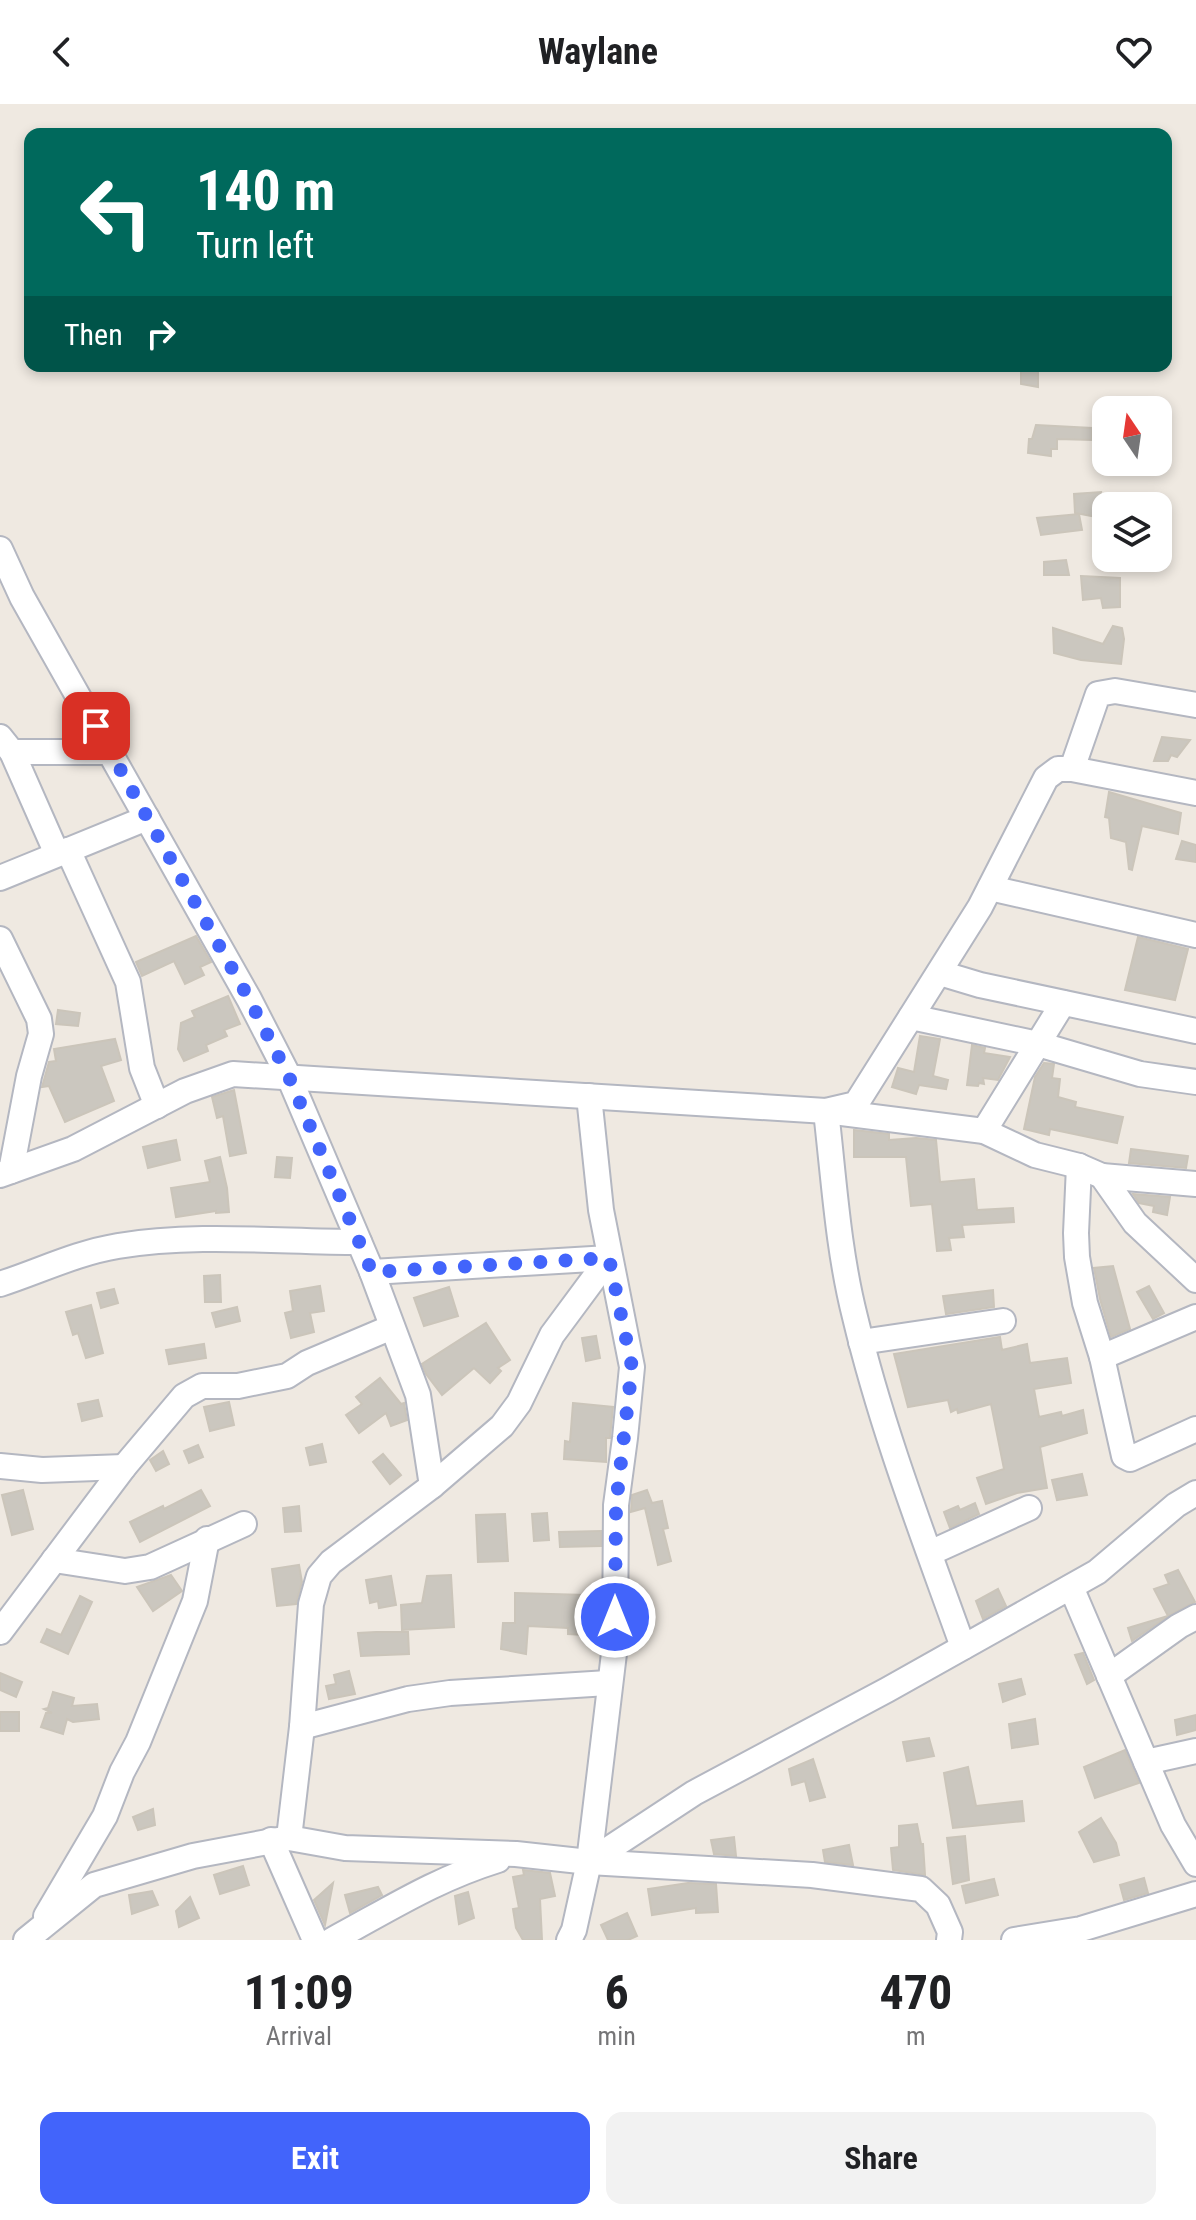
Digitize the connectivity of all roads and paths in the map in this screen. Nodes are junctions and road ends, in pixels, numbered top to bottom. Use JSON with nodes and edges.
{"nodes":[{"id":1,"x":2,"y":563,"type":"edge"},
{"id":2,"x":1196,"y":705,"type":"edge"},
{"id":3,"x":6,"y":745,"type":"edge"},
{"id":4,"x":111,"y":752,"type":"junction"},
{"id":5,"x":1072,"y":769,"type":"junction"},
{"id":6,"x":1196,"y":793,"type":"edge"},
{"id":7,"x":147,"y":818,"type":"junction"},
{"id":8,"x":63,"y":852,"type":"junction"},
{"id":9,"x":0,"y":878,"type":"edge"},
{"id":10,"x":990,"y":888,"type":"junction"},
{"id":11,"x":1196,"y":935,"type":"edge"},
{"id":12,"x":0,"y":939,"type":"edge"},
{"id":13,"x":940,"y":973,"type":"junction"},
{"id":14,"x":1063,"y":1003,"type":"junction"},
{"id":15,"x":911,"y":1017,"type":"junction"},
{"id":16,"x":1196,"y":1031,"type":"edge"},
{"id":17,"x":1038,"y":1044,"type":"junction"},
{"id":18,"x":289,"y":1077,"type":"junction"},
{"id":19,"x":1196,"y":1082,"type":"edge"},
{"id":20,"x":589,"y":1096,"type":"junction"},
{"id":21,"x":157,"y":1106,"type":"junction"},
{"id":22,"x":826,"y":1111,"type":"junction"},
{"id":23,"x":984,"y":1131,"type":"junction"},
{"id":24,"x":1079,"y":1166,"type":"junction"},
{"id":25,"x":5,"y":1173,"type":"edge"},
{"id":26,"x":1102,"y":1176,"type":"junction"},
{"id":27,"x":1196,"y":1184,"type":"edge"},
{"id":28,"x":359,"y":1242,"type":"junction"},
{"id":29,"x":609,"y":1258,"type":"junction"},
{"id":30,"x":372,"y":1272,"type":"junction"},
{"id":31,"x":1196,"y":1280,"type":"edge"},
{"id":32,"x":0,"y":1284,"type":"edge"},
{"id":33,"x":1196,"y":1317,"type":"edge"},
{"id":34,"x":1003,"y":1321,"type":"dead end"},
{"id":35,"x":392,"y":1327,"type":"junction"},
{"id":36,"x":861,"y":1342,"type":"junction"},
{"id":37,"x":1102,"y":1357,"type":"junction"},
{"id":38,"x":1196,"y":1429,"type":"edge"},
{"id":39,"x":0,"y":1466,"type":"edge"},
{"id":40,"x":124,"y":1467,"type":"junction"},
{"id":41,"x":432,"y":1486,"type":"junction"},
{"id":42,"x":1196,"y":1493,"type":"edge"},
{"id":43,"x":1029,"y":1508,"type":"dead end"},
{"id":44,"x":244,"y":1524,"type":"dead end"},
{"id":45,"x":207,"y":1539,"type":"junction"},
{"id":46,"x":930,"y":1553,"type":"junction"},
{"id":47,"x":54,"y":1560,"type":"junction"},
{"id":48,"x":1071,"y":1587,"type":"junction"},
{"id":49,"x":1196,"y":1617,"type":"edge"},
{"id":50,"x":0,"y":1632,"type":"edge"},
{"id":51,"x":963,"y":1647,"type":"junction"},
{"id":52,"x":1109,"y":1676,"type":"junction"},
{"id":53,"x":608,"y":1683,"type":"junction"},
{"id":54,"x":302,"y":1727,"type":"junction"},
{"id":55,"x":1196,"y":1751,"type":"edge"},
{"id":56,"x":1146,"y":1762,"type":"junction"},
{"id":57,"x":280,"y":1839,"type":"junction"},
{"id":58,"x":516,"y":1854,"type":"junction"},
{"id":59,"x":589,"y":1862,"type":"junction"},
{"id":60,"x":1196,"y":1864,"type":"edge"},
{"id":61,"x":1196,"y":1894,"type":"edge"},
{"id":62,"x":32,"y":1934,"type":"edge"},
{"id":63,"x":315,"y":1940,"type":"edge"},
{"id":64,"x":332,"y":1940,"type":"edge"},
{"id":65,"x":569,"y":1940,"type":"edge"},
{"id":66,"x":949,"y":1940,"type":"edge"},
{"id":67,"x":1014,"y":1940,"type":"edge"}],
"edges":[{"from":1,"to":4,"type":"street"},
{"from":2,"to":5,"type":"street"},
{"from":3,"to":4,"type":"street"},
{"from":3,"to":8,"type":"street"},
{"from":4,"to":7,"type":"street"},
{"from":5,"to":6,"type":"street"},
{"from":5,"to":10,"type":"street"},
{"from":7,"to":8,"type":"street"},
{"from":7,"to":18,"type":"street"},
{"from":8,"to":9,"type":"street"},
{"from":8,"to":21,"type":"street"},
{"from":10,"to":11,"type":"street"},
{"from":10,"to":13,"type":"street"},
{"from":12,"to":25,"type":"street"},
{"from":13,"to":14,"type":"street"},
{"from":13,"to":15,"type":"street"},
{"from":14,"to":16,"type":"street"},
{"from":14,"to":17,"type":"street"},
{"from":15,"to":17,"type":"street"},
{"from":15,"to":22,"type":"street"},
{"from":17,"to":19,"type":"street"},
{"from":17,"to":23,"type":"street"},
{"from":18,"to":20,"type":"street"},
{"from":18,"to":21,"type":"street"},
{"from":18,"to":28,"type":"street"},
{"from":20,"to":22,"type":"street"},
{"from":20,"to":29,"type":"street"},
{"from":21,"to":25,"type":"street"},
{"from":22,"to":23,"type":"street"},
{"from":22,"to":36,"type":"street"},
{"from":23,"to":24,"type":"street"},
{"from":24,"to":26,"type":"street"},
{"from":24,"to":37,"type":"street"},
{"from":26,"to":27,"type":"street"},
{"from":26,"to":31,"type":"street"},
{"from":28,"to":30,"type":"street"},
{"from":28,"to":32,"type":"street"},
{"from":29,"to":30,"type":"street"},
{"from":29,"to":41,"type":"street"},
{"from":29,"to":53,"type":"street"},
{"from":30,"to":35,"type":"street"},
{"from":33,"to":37,"type":"street"},
{"from":34,"to":36,"type":"street"},
{"from":35,"to":40,"type":"street"},
{"from":35,"to":41,"type":"street"},
{"from":36,"to":46,"type":"street"},
{"from":37,"to":38,"type":"street"},
{"from":39,"to":40,"type":"street"},
{"from":40,"to":47,"type":"street"},
{"from":41,"to":54,"type":"street"},
{"from":42,"to":48,"type":"street"},
{"from":43,"to":46,"type":"street"},
{"from":44,"to":45,"type":"street"},
{"from":45,"to":47,"type":"street"},
{"from":45,"to":62,"type":"street"},
{"from":46,"to":51,"type":"street"},
{"from":47,"to":50,"type":"street"},
{"from":48,"to":51,"type":"street"},
{"from":48,"to":52,"type":"street"},
{"from":49,"to":52,"type":"street"},
{"from":51,"to":59,"type":"street"},
{"from":52,"to":56,"type":"street"},
{"from":53,"to":54,"type":"street"},
{"from":53,"to":59,"type":"street"},
{"from":54,"to":57,"type":"street"},
{"from":55,"to":56,"type":"street"},
{"from":56,"to":60,"type":"street"},
{"from":57,"to":58,"type":"street"},
{"from":57,"to":62,"type":"street"},
{"from":57,"to":63,"type":"street"},
{"from":58,"to":59,"type":"street"},
{"from":58,"to":64,"type":"street"},
{"from":59,"to":65,"type":"street"},
{"from":59,"to":66,"type":"street"},
{"from":61,"to":67,"type":"street"}]}
